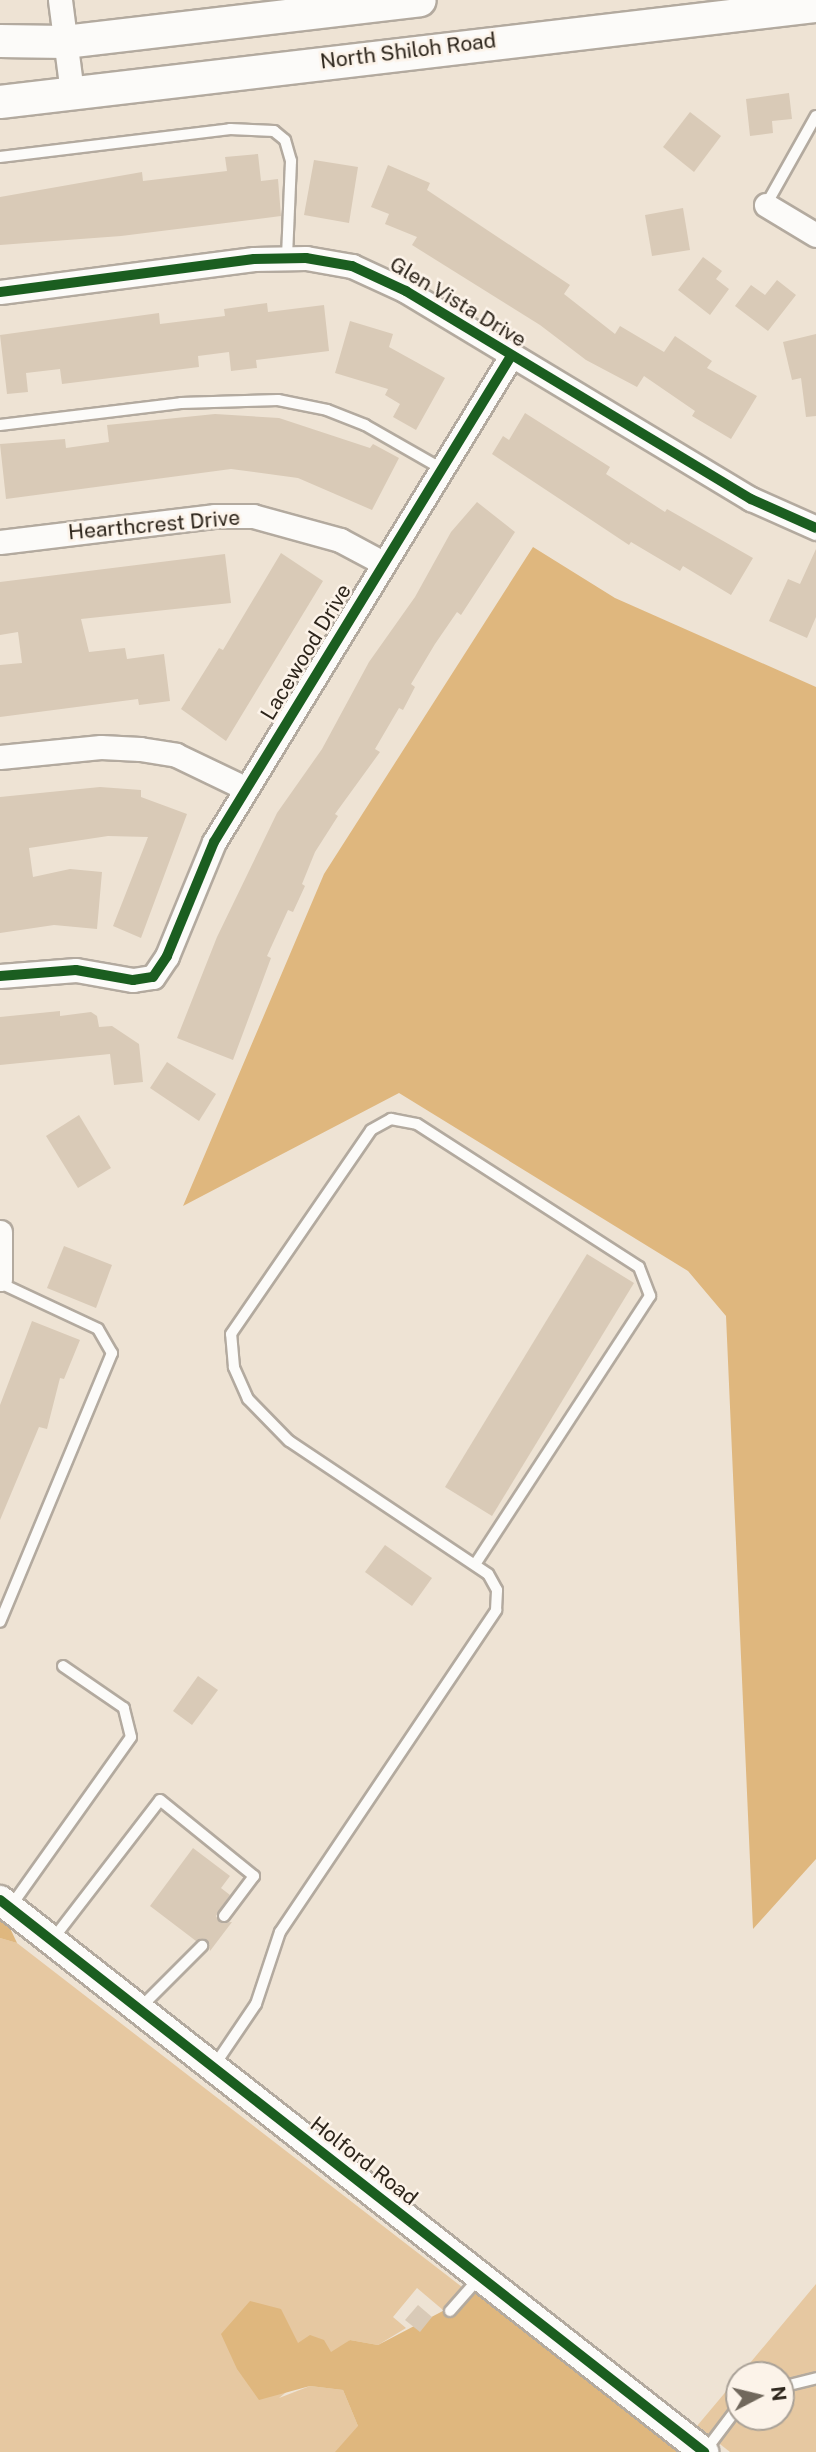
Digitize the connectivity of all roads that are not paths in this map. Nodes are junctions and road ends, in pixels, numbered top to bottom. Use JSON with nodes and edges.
{"nodes":[{"id":1,"x":60,"y":0,"type":"edge"},
{"id":2,"x":420,"y":0,"type":"edge"},
{"id":3,"x":816,"y":5,"type":"edge"},
{"id":4,"x":0,"y":41,"type":"edge"},
{"id":5,"x":65,"y":43,"type":"junction"},
{"id":6,"x":72,"y":93,"type":"junction"},
{"id":7,"x":0,"y":102,"type":"edge"},
{"id":8,"x":816,"y":116,"type":"edge"},
{"id":9,"x":0,"y":158,"type":"edge"},
{"id":10,"x":766,"y":205,"type":"joint"},
{"id":11,"x":816,"y":235,"type":"edge"},
{"id":12,"x":286,"y":257,"type":"junction"},
{"id":13,"x":0,"y":292,"type":"edge"},
{"id":14,"x":511,"y":356,"type":"junction"},
{"id":15,"x":0,"y":425,"type":"edge"},
{"id":16,"x":442,"y":469,"type":"junction"},
{"id":17,"x":816,"y":528,"type":"edge"},
{"id":18,"x":0,"y":542,"type":"edge"},
{"id":19,"x":383,"y":562,"type":"junction"},
{"id":20,"x":0,"y":757,"type":"edge"},
{"id":21,"x":245,"y":788,"type":"junction"},
{"id":22,"x":0,"y":976,"type":"edge"},
{"id":23,"x":0,"y":1233,"type":"edge"},
{"id":24,"x":0,"y":1281,"type":"edge"},
{"id":25,"x":475,"y":1564,"type":"junction"},
{"id":26,"x":0,"y":1622,"type":"edge"},
{"id":27,"x":63,"y":1666,"type":"dead end"},
{"id":28,"x":5,"y":1903,"type":"edge"},
{"id":29,"x":224,"y":1916,"type":"dead end"},
{"id":30,"x":52,"y":1941,"type":"junction"},
{"id":31,"x":202,"y":1946,"type":"dead end"},
{"id":32,"x":139,"y":2009,"type":"junction"},
{"id":33,"x":213,"y":2067,"type":"junction"},
{"id":34,"x":480,"y":2277,"type":"junction"},
{"id":35,"x":450,"y":2311,"type":"dead end"},
{"id":36,"x":816,"y":2378,"type":"edge"},
{"id":37,"x":795,"y":2383,"type":"edge"},
{"id":38,"x":725,"y":2424,"type":"edge"},
{"id":39,"x":704,"y":2452,"type":"edge"}],
"edges":[{"from":1,"to":5,"type":"street"},
{"from":2,"to":5,"type":"main road"},
{"from":3,"to":6,"type":"main road","name":"North Shiloh Road"},
{"from":4,"to":5,"type":"main road"},
{"from":5,"to":6,"type":"street"},
{"from":6,"to":7,"type":"main road","name":"North Shiloh Road"},
{"from":8,"to":10,"type":"lane"},
{"from":9,"to":12,"type":"lane"},
{"from":10,"to":11,"type":"street"},
{"from":12,"to":13,"type":"street","name":"Glen Vista Drive"},
{"from":12,"to":14,"type":"street","name":"Glen Vista Drive"},
{"from":14,"to":16,"type":"street","name":"Lacewood Drive"},
{"from":14,"to":17,"type":"street","name":"Glen Vista Drive"},
{"from":15,"to":16,"type":"lane"},
{"from":16,"to":19,"type":"street","name":"Lacewood Drive"},
{"from":18,"to":19,"type":"street","name":"Hearthcrest Drive"},
{"from":19,"to":21,"type":"street","name":"Lacewood Drive"},
{"from":20,"to":21,"type":"street"},
{"from":21,"to":22,"type":"street","name":"Lacewood Drive"},
{"from":23,"to":24,"type":"street"},
{"from":24,"to":26,"type":"lane"},
{"from":25,"to":25,"type":"lane"},
{"from":25,"to":33,"type":"lane"},
{"from":27,"to":28,"type":"lane"},
{"from":28,"to":30,"type":"street","name":"Holford Road"},
{"from":29,"to":30,"type":"lane"},
{"from":30,"to":32,"type":"street","name":"Holford Road"},
{"from":31,"to":32,"type":"lane"},
{"from":32,"to":33,"type":"street","name":"Holford Road"},
{"from":33,"to":34,"type":"street","name":"Holford Road"},
{"from":34,"to":35,"type":"lane"},
{"from":34,"to":39,"type":"street","name":"Holford Road"},
{"from":36,"to":37,"type":"lane"},
{"from":38,"to":39,"type":"lane"}]}
